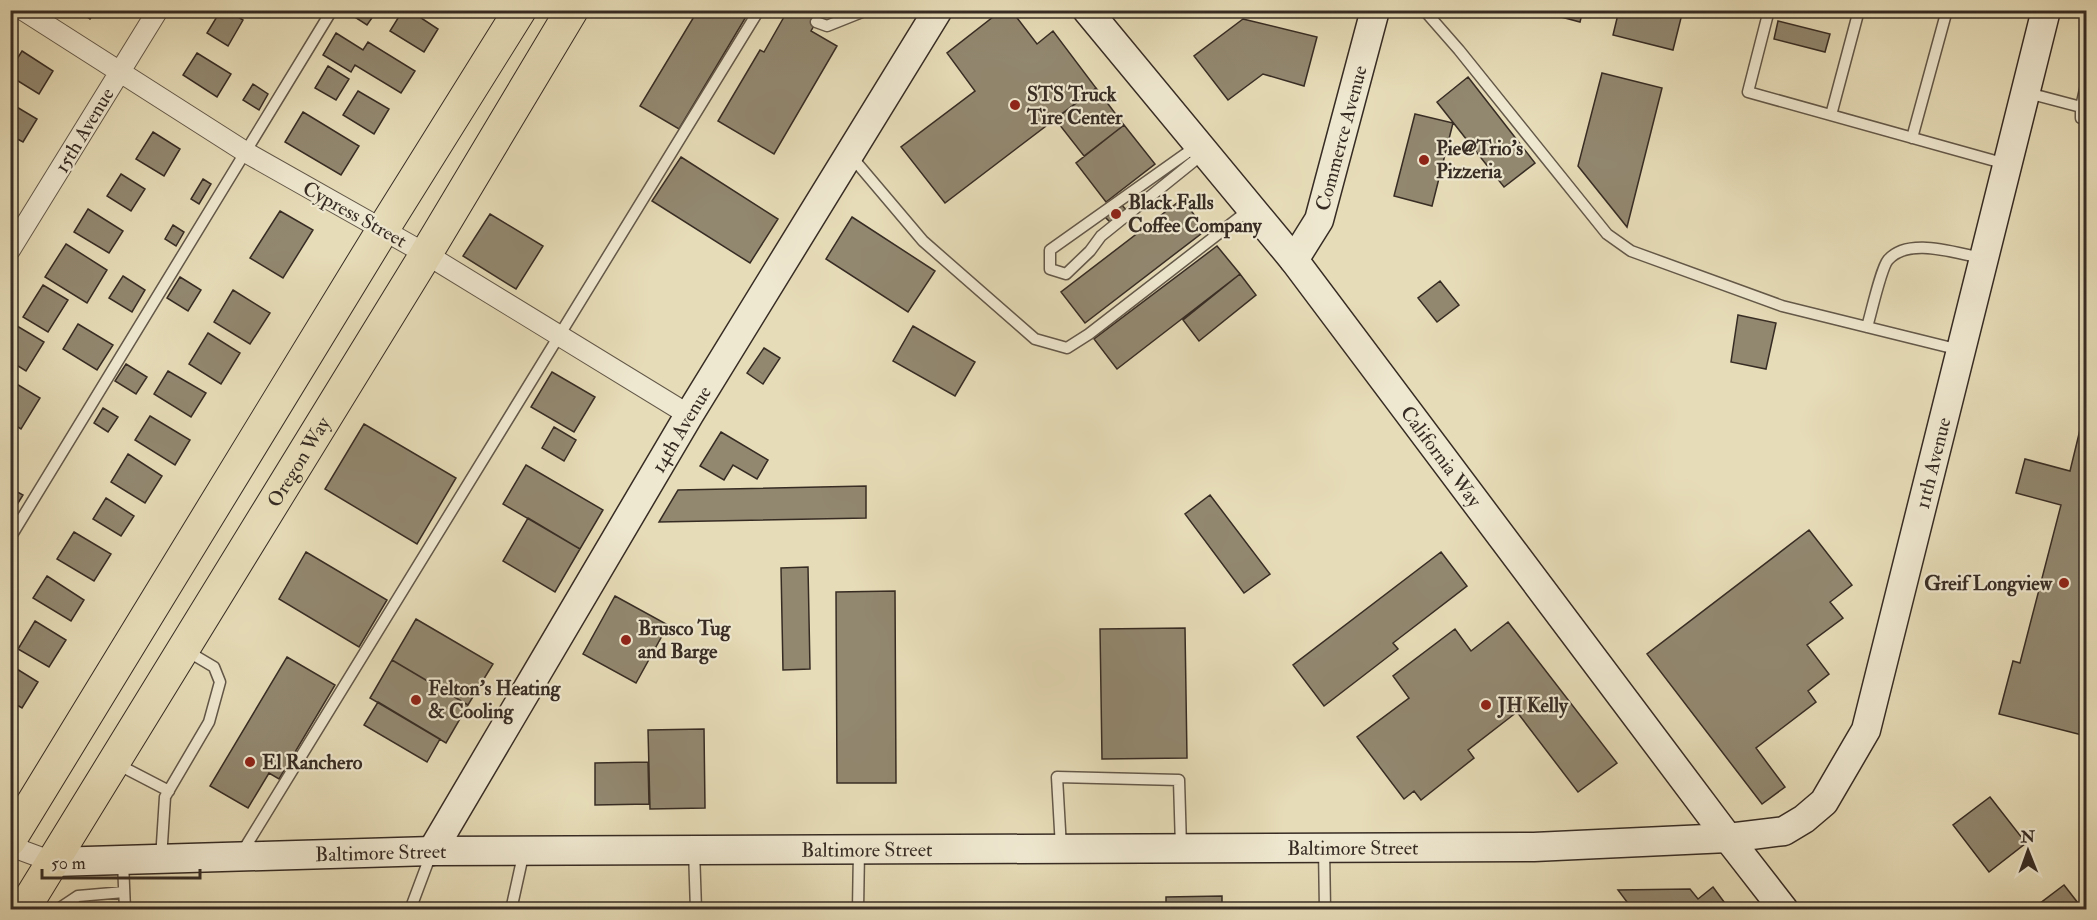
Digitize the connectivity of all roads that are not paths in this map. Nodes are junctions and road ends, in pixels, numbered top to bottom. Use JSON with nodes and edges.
{"nodes":[{"id":1,"x":23,"y":10,"type":"edge"},
{"id":2,"x":158,"y":10,"type":"edge"},
{"id":3,"x":332,"y":10,"type":"edge"},
{"id":4,"x":520,"y":10,"type":"edge"},
{"id":5,"x":572,"y":10,"type":"edge"},
{"id":6,"x":759,"y":10,"type":"edge"},
{"id":7,"x":867,"y":10,"type":"edge"},
{"id":8,"x":938,"y":10,"type":"edge"},
{"id":9,"x":1087,"y":10,"type":"edge"},
{"id":10,"x":1769,"y":10,"type":"edge"},
{"id":11,"x":1859,"y":10,"type":"edge"},
{"id":12,"x":1947,"y":10,"type":"edge"},
{"id":13,"x":2046,"y":10,"type":"edge"},
{"id":14,"x":1371,"y":11,"type":"edge"},
{"id":15,"x":1427,"y":12,"type":"edge"},
{"id":16,"x":816,"y":22,"type":"dead end"},
{"id":17,"x":120,"y":71,"type":"junction"},
{"id":18,"x":2086,"y":85,"type":"edge"},
{"id":19,"x":2025,"y":92,"type":"junction"},
{"id":20,"x":2081,"y":107,"type":"junction"},
{"id":21,"x":1831,"y":115,"type":"junction"},
{"id":22,"x":2086,"y":119,"type":"edge"},
{"id":23,"x":1912,"y":138,"type":"junction"},
{"id":24,"x":1202,"y":149,"type":"junction"},
{"id":25,"x":247,"y":153,"type":"junction"},
{"id":26,"x":849,"y":154,"type":"junction"},
{"id":27,"x":2006,"y":164,"type":"junction"},
{"id":28,"x":1251,"y":208,"type":"junction"},
{"id":29,"x":382,"y":231,"type":"junction"},
{"id":30,"x":10,"y":250,"type":"edge"},
{"id":31,"x":426,"y":254,"type":"junction"},
{"id":32,"x":1983,"y":258,"type":"junction"},
{"id":33,"x":1294,"y":260,"type":"junction"},
{"id":34,"x":1867,"y":327,"type":"junction"},
{"id":35,"x":559,"y":336,"type":"junction"},
{"id":36,"x":1960,"y":351,"type":"junction"},
{"id":37,"x":689,"y":415,"type":"junction"},
{"id":38,"x":10,"y":538,"type":"edge"},
{"id":39,"x":184,"y":649,"type":"junction"},
{"id":40,"x":114,"y":762,"type":"junction"},
{"id":41,"x":168,"y":791,"type":"junction"},
{"id":42,"x":1728,"y":838,"type":"junction"},
{"id":43,"x":10,"y":840,"type":"edge"},
{"id":44,"x":10,"y":846,"type":"edge"},
{"id":45,"x":1181,"y":848,"type":"junction"},
{"id":46,"x":1324,"y":848,"type":"junction"},
{"id":47,"x":859,"y":849,"type":"junction"},
{"id":48,"x":1060,"y":849,"type":"junction"},
{"id":49,"x":694,"y":850,"type":"junction"},
{"id":50,"x":432,"y":851,"type":"junction"},
{"id":51,"x":524,"y":851,"type":"junction"},
{"id":52,"x":239,"y":857,"type":"junction"},
{"id":53,"x":161,"y":859,"type":"junction"},
{"id":54,"x":123,"y":860,"type":"junction"},
{"id":55,"x":53,"y":862,"type":"junction"},
{"id":56,"x":124,"y":892,"type":"junction"},
{"id":57,"x":23,"y":909,"type":"edge"},
{"id":58,"x":57,"y":909,"type":"edge"},
{"id":59,"x":125,"y":909,"type":"edge"},
{"id":60,"x":410,"y":909,"type":"edge"},
{"id":61,"x":511,"y":909,"type":"edge"},
{"id":62,"x":696,"y":909,"type":"edge"},
{"id":63,"x":858,"y":909,"type":"edge"},
{"id":64,"x":1325,"y":909,"type":"edge"},
{"id":65,"x":1784,"y":909,"type":"edge"}],
"edges":[{"from":1,"to":17,"type":"street","name":"Cypress Street"},
{"from":2,"to":17,"type":"street","name":"15th Avenue"},
{"from":3,"to":25,"type":"lane"},
{"from":4,"to":29,"type":"main road"},
{"from":5,"to":31,"type":"main road","name":"Oregon Way"},
{"from":6,"to":35,"type":"lane"},
{"from":7,"to":16,"type":"lane"},
{"from":8,"to":26,"type":"street","name":"14th Avenue"},
{"from":9,"to":24,"type":"street","name":"California Way"},
{"from":10,"to":21,"type":"lane"},
{"from":11,"to":21,"type":"lane"},
{"from":12,"to":23,"type":"lane"},
{"from":13,"to":19,"type":"street","name":"11th Avenue"},
{"from":14,"to":33,"type":"street","name":"Commerce Avenue"},
{"from":15,"to":34,"type":"lane"},
{"from":17,"to":25,"type":"street","name":"Cypress Street"},
{"from":17,"to":30,"type":"street","name":"15th Avenue"},
{"from":18,"to":20,"type":"lane"},
{"from":19,"to":20,"type":"lane"},
{"from":19,"to":27,"type":"street","name":"11th Avenue"},
{"from":20,"to":22,"type":"lane"},
{"from":21,"to":23,"type":"lane"},
{"from":23,"to":27,"type":"lane"},
{"from":24,"to":24,"type":"lane"},
{"from":24,"to":28,"type":"street","name":"California Way"},
{"from":25,"to":29,"type":"street","name":"Cypress Street"},
{"from":25,"to":38,"type":"lane"},
{"from":26,"to":28,"type":"lane"},
{"from":26,"to":37,"type":"street","name":"14th Avenue"},
{"from":27,"to":32,"type":"street","name":"11th Avenue"},
{"from":28,"to":33,"type":"street","name":"California Way"},
{"from":29,"to":31,"type":"street","name":"Cypress Street"},
{"from":29,"to":43,"type":"main road"},
{"from":31,"to":35,"type":"street","name":"Cypress Street"},
{"from":31,"to":39,"type":"main road","name":"Oregon Way"},
{"from":32,"to":34,"type":"lane"},
{"from":32,"to":36,"type":"street","name":"11th Avenue"},
{"from":33,"to":42,"type":"street","name":"California Way"},
{"from":34,"to":36,"type":"lane"},
{"from":35,"to":37,"type":"street","name":"Cypress Street"},
{"from":35,"to":52,"type":"lane"},
{"from":36,"to":42,"type":"street","name":"11th Avenue"},
{"from":37,"to":50,"type":"street","name":"14th Avenue"},
{"from":39,"to":40,"type":"main road","name":"Oregon Way"},
{"from":39,"to":41,"type":"lane"},
{"from":40,"to":41,"type":"lane"},
{"from":40,"to":55,"type":"main road","name":"Oregon Way"},
{"from":41,"to":53,"type":"lane"},
{"from":42,"to":46,"type":"street","name":"Baltimore Street"},
{"from":42,"to":65,"type":"street","name":"California Way"},
{"from":44,"to":55,"type":"street","name":"Baltimore Street"},
{"from":45,"to":46,"type":"street","name":"Baltimore Street"},
{"from":45,"to":48,"type":"street","name":"Baltimore Street"},
{"from":45,"to":48,"type":"lane"},
{"from":46,"to":64,"type":"lane"},
{"from":47,"to":48,"type":"street","name":"Baltimore Street"},
{"from":47,"to":49,"type":"street","name":"Baltimore Street"},
{"from":47,"to":63,"type":"lane"},
{"from":49,"to":51,"type":"street","name":"Baltimore Street"},
{"from":49,"to":62,"type":"lane"},
{"from":50,"to":51,"type":"street","name":"Baltimore Street"},
{"from":50,"to":52,"type":"street","name":"Baltimore Street"},
{"from":50,"to":60,"type":"lane"},
{"from":51,"to":61,"type":"lane"},
{"from":52,"to":53,"type":"street","name":"Baltimore Street"},
{"from":53,"to":54,"type":"street","name":"Baltimore Street"},
{"from":54,"to":55,"type":"street","name":"Baltimore Street"},
{"from":54,"to":56,"type":"lane"},
{"from":55,"to":57,"type":"main road","name":"Oregon Way"},
{"from":56,"to":58,"type":"lane"},
{"from":56,"to":59,"type":"lane"}]}
